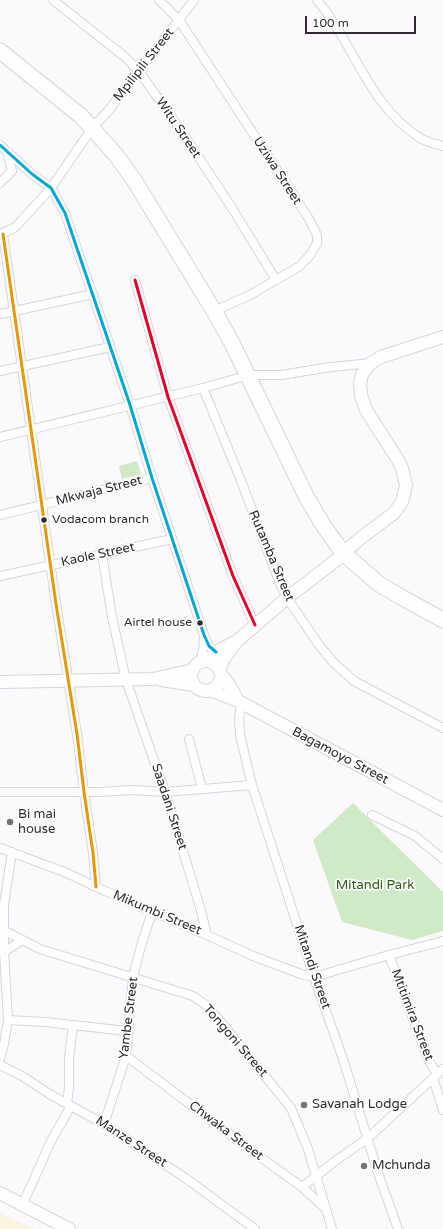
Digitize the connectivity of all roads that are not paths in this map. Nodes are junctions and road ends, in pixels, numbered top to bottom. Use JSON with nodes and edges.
{"nodes":[{"id":1,"x":53,"y":0,"type":"edge"},
{"id":2,"x":159,"y":0,"type":"edge"},
{"id":3,"x":194,"y":0,"type":"edge"},
{"id":4,"x":317,"y":0,"type":"edge"},
{"id":5,"x":179,"y":20,"type":"junction"},
{"id":6,"x":0,"y":50,"type":"edge"},
{"id":7,"x":138,"y":70,"type":"junction"},
{"id":8,"x":92,"y":128,"type":"junction"},
{"id":9,"x":0,"y":144,"type":"edge"},
{"id":10,"x":443,"y":146,"type":"edge"},
{"id":11,"x":7,"y":150,"type":"junction"},
{"id":12,"x":0,"y":183,"type":"edge"},
{"id":13,"x":51,"y":188,"type":"junction"},
{"id":14,"x":1,"y":234,"type":"edge"},
{"id":15,"x":135,"y":280,"type":"dead end"},
{"id":16,"x":276,"y":280,"type":"junction"},
{"id":17,"x":92,"y":294,"type":"junction"},
{"id":18,"x":214,"y":311,"type":"junction"},
{"id":19,"x":14,"y":312,"type":"junction"},
{"id":20,"x":0,"y":314,"type":"edge"},
{"id":21,"x":443,"y":337,"type":"edge"},
{"id":22,"x":110,"y":347,"type":"junction"},
{"id":23,"x":371,"y":363,"type":"junction"},
{"id":24,"x":22,"y":367,"type":"junction"},
{"id":25,"x":0,"y":371,"type":"edge"},
{"id":26,"x":249,"y":375,"type":"junction"},
{"id":27,"x":203,"y":388,"type":"junction"},
{"id":28,"x":168,"y":397,"type":"junction"},
{"id":29,"x":130,"y":406,"type":"junction"},
{"id":30,"x":30,"y":429,"type":"junction"},
{"id":31,"x":0,"y":437,"type":"edge"},
{"id":32,"x":152,"y":478,"type":"junction"},
{"id":33,"x":42,"y":505,"type":"junction"},
{"id":34,"x":0,"y":515,"type":"edge"},
{"id":35,"x":172,"y":538,"type":"junction"},
{"id":36,"x":344,"y":552,"type":"junction"},
{"id":37,"x":102,"y":554,"type":"junction"},
{"id":38,"x":51,"y":565,"type":"junction"},
{"id":39,"x":0,"y":576,"type":"edge"},
{"id":40,"x":287,"y":598,"type":"junction"},
{"id":41,"x":443,"y":620,"type":"edge"},
{"id":42,"x":255,"y":625,"type":"junction"},
{"id":43,"x":204,"y":635,"type":"junction"},
{"id":44,"x":236,"y":642,"type":"junction"},
{"id":45,"x":216,"y":652,"type":"junction"},
{"id":46,"x":200,"y":664,"type":"junction"},
{"id":47,"x":220,"y":672,"type":"junction"},
{"id":48,"x":153,"y":679,"type":"junction"},
{"id":49,"x":126,"y":680,"type":"junction"},
{"id":50,"x":68,"y":681,"type":"junction"},
{"id":51,"x":0,"y":682,"type":"edge"},
{"id":52,"x":194,"y":685,"type":"junction"},
{"id":53,"x":210,"y":690,"type":"junction"},
{"id":54,"x":239,"y":702,"type":"junction"},
{"id":55,"x":443,"y":728,"type":"edge"},
{"id":56,"x":189,"y":739,"type":"dead end"},
{"id":57,"x":252,"y":785,"type":"junction"},
{"id":58,"x":202,"y":789,"type":"junction"},
{"id":59,"x":0,"y":792,"type":"edge"},
{"id":60,"x":84,"y":792,"type":"junction"},
{"id":61,"x":164,"y":792,"type":"junction"},
{"id":62,"x":443,"y":810,"type":"edge"},
{"id":63,"x":372,"y":815,"type":"dead end"},
{"id":64,"x":0,"y":848,"type":"edge"},
{"id":65,"x":12,"y":852,"type":"junction"},
{"id":66,"x":443,"y":858,"type":"edge"},
{"id":67,"x":96,"y":887,"type":"junction"},
{"id":68,"x":152,"y":912,"type":"junction"},
{"id":69,"x":3,"y":930,"type":"junction"},
{"id":70,"x":208,"y":935,"type":"junction"},
{"id":71,"x":22,"y":940,"type":"junction"},
{"id":72,"x":443,"y":941,"type":"edge"},
{"id":73,"x":4,"y":952,"type":"junction"},
{"id":74,"x":389,"y":955,"type":"junction"},
{"id":75,"x":133,"y":977,"type":"junction"},
{"id":76,"x":314,"y":977,"type":"junction"},
{"id":77,"x":8,"y":1020,"type":"junction"},
{"id":78,"x":73,"y":1025,"type":"junction"},
{"id":79,"x":128,"y":1032,"type":"junction"},
{"id":80,"x":126,"y":1056,"type":"junction"},
{"id":81,"x":0,"y":1059,"type":"edge"},
{"id":82,"x":0,"y":1065,"type":"edge"},
{"id":83,"x":438,"y":1074,"type":"edge"},
{"id":84,"x":69,"y":1105,"type":"junction"},
{"id":85,"x":443,"y":1110,"type":"edge"},
{"id":86,"x":104,"y":1124,"type":"junction"},
{"id":87,"x":368,"y":1138,"type":"junction"},
{"id":88,"x":315,"y":1176,"type":"junction"},
{"id":89,"x":302,"y":1187,"type":"junction"},
{"id":90,"x":0,"y":1193,"type":"edge"},
{"id":91,"x":22,"y":1206,"type":"junction"},
{"id":92,"x":325,"y":1208,"type":"junction"},
{"id":93,"x":69,"y":1229,"type":"edge"},
{"id":94,"x":255,"y":1229,"type":"edge"},
{"id":95,"x":332,"y":1229,"type":"edge"},
{"id":96,"x":398,"y":1229,"type":"edge"}],
"edges":[{"from":1,"to":7,"type":"street","name":"Witu Street"},
{"from":2,"to":5,"type":"street","name":"Uziwa Street"},
{"from":3,"to":5,"type":"street","name":"Mpilipili Street"},
{"from":4,"to":10,"type":"street"},
{"from":5,"to":7,"type":"street","name":"Mpilipili Street"},
{"from":5,"to":16,"type":"street","name":"Uziwa Street"},
{"from":6,"to":8,"type":"highway"},
{"from":7,"to":8,"type":"street","name":"Mpilipili Street"},
{"from":7,"to":16,"type":"street","name":"Witu Street"},
{"from":8,"to":13,"type":"street","name":"Mpilipili Street"},
{"from":8,"to":18,"type":"highway"},
{"from":9,"to":11,"type":"street"},
{"from":11,"to":12,"type":"street"},
{"from":11,"to":13,"type":"street"},
{"from":13,"to":14,"type":"street","name":"Mpilipili Street"},
{"from":13,"to":17,"type":"street"},
{"from":14,"to":19,"type":"street"},
{"from":15,"to":28,"type":"street"},
{"from":16,"to":18,"type":"street","name":"Uziwa Street"},
{"from":17,"to":19,"type":"street"},
{"from":17,"to":22,"type":"street"},
{"from":18,"to":26,"type":"highway"},
{"from":19,"to":20,"type":"street"},
{"from":19,"to":24,"type":"street"},
{"from":21,"to":23,"type":"main road"},
{"from":22,"to":24,"type":"street"},
{"from":22,"to":29,"type":"street"},
{"from":23,"to":26,"type":"street"},
{"from":23,"to":36,"type":"main road"},
{"from":24,"to":25,"type":"street"},
{"from":24,"to":30,"type":"street"},
{"from":26,"to":27,"type":"street"},
{"from":26,"to":36,"type":"highway"},
{"from":27,"to":28,"type":"street"},
{"from":27,"to":40,"type":"street","name":"Rutamba Street"},
{"from":28,"to":29,"type":"street"},
{"from":28,"to":42,"type":"street"},
{"from":29,"to":30,"type":"street"},
{"from":29,"to":32,"type":"street"},
{"from":30,"to":31,"type":"street"},
{"from":30,"to":33,"type":"street"},
{"from":32,"to":33,"type":"street","name":"Mkwaja Street"},
{"from":32,"to":35,"type":"street"},
{"from":33,"to":34,"type":"street","name":"Mkwaja Street"},
{"from":33,"to":38,"type":"street"},
{"from":35,"to":37,"type":"street","name":"Kaole Street"},
{"from":35,"to":43,"type":"street"},
{"from":36,"to":40,"type":"main road"},
{"from":36,"to":41,"type":"highway"},
{"from":37,"to":38,"type":"street","name":"Kaole Street"},
{"from":37,"to":49,"type":"street","name":"Saadani Street"},
{"from":38,"to":39,"type":"street","name":"Kaole Street"},
{"from":38,"to":50,"type":"street"},
{"from":40,"to":42,"type":"main road"},
{"from":40,"to":55,"type":"street","name":"Rutamba Street"},
{"from":42,"to":44,"type":"main road"},
{"from":43,"to":45,"type":"street"},
{"from":43,"to":46,"type":"street"},
{"from":44,"to":45,"type":"main road"},
{"from":44,"to":47,"type":"main road"},
{"from":45,"to":46,"type":"main road"},
{"from":46,"to":47,"type":"main road"},
{"from":46,"to":48,"type":"main road"},
{"from":46,"to":52,"type":"main road"},
{"from":47,"to":53,"type":"main road"},
{"from":47,"to":54,"type":"main road"},
{"from":48,"to":49,"type":"main road"},
{"from":48,"to":52,"type":"main road"},
{"from":49,"to":50,"type":"main road"},
{"from":49,"to":61,"type":"street","name":"Saadani Street"},
{"from":50,"to":51,"type":"main road"},
{"from":50,"to":60,"type":"street"},
{"from":52,"to":53,"type":"main road"},
{"from":53,"to":54,"type":"main road","name":"Bagamoyo Street"},
{"from":54,"to":57,"type":"street","name":"Mitandi Street"},
{"from":54,"to":62,"type":"main road","name":"Bagamoyo Street"},
{"from":56,"to":58,"type":"street"},
{"from":57,"to":58,"type":"street"},
{"from":57,"to":76,"type":"street","name":"Mitandi Street"},
{"from":58,"to":61,"type":"street"},
{"from":59,"to":60,"type":"street"},
{"from":60,"to":61,"type":"street"},
{"from":60,"to":67,"type":"street"},
{"from":61,"to":70,"type":"street","name":"Saadani Street"},
{"from":63,"to":66,"type":"street"},
{"from":64,"to":65,"type":"street","name":"Mikumbi Street"},
{"from":65,"to":67,"type":"street","name":"Mikumbi Street"},
{"from":65,"to":69,"type":"street"},
{"from":67,"to":68,"type":"street","name":"Mikumbi Street"},
{"from":68,"to":70,"type":"street","name":"Mikumbi Street"},
{"from":68,"to":75,"type":"street","name":"Yambe Street"},
{"from":69,"to":71,"type":"street","name":"Tongoni Street"},
{"from":69,"to":73,"type":"street"},
{"from":70,"to":76,"type":"street","name":"Mikumbi Street"},
{"from":71,"to":73,"type":"street"},
{"from":71,"to":75,"type":"street","name":"Tongoni Street"},
{"from":72,"to":74,"type":"street"},
{"from":73,"to":77,"type":"street"},
{"from":74,"to":76,"type":"street"},
{"from":74,"to":83,"type":"street","name":"Mtitimira Street"},
{"from":75,"to":79,"type":"street","name":"Yambe Street"},
{"from":75,"to":88,"type":"street","name":"Tongoni Street"},
{"from":76,"to":87,"type":"street","name":"Mitandi Street"},
{"from":77,"to":78,"type":"street"},
{"from":77,"to":81,"type":"street"},
{"from":78,"to":79,"type":"street"},
{"from":78,"to":84,"type":"street"},
{"from":79,"to":80,"type":"street","name":"Yambe Street"},
{"from":80,"to":86,"type":"street","name":"Yambe Street"},
{"from":80,"to":89,"type":"street","name":"Chwaka Street"},
{"from":82,"to":84,"type":"street","name":"Manze Street"},
{"from":83,"to":85,"type":"street","name":"Mtitimira Street"},
{"from":83,"to":87,"type":"street"},
{"from":84,"to":86,"type":"street","name":"Manze Street"},
{"from":84,"to":91,"type":"street"},
{"from":86,"to":94,"type":"street","name":"Manze Street"},
{"from":87,"to":88,"type":"street"},
{"from":87,"to":96,"type":"street","name":"Mitandi Street"},
{"from":88,"to":89,"type":"street"},
{"from":88,"to":92,"type":"street","name":"Tongoni Street"},
{"from":89,"to":92,"type":"street","name":"Chwaka Street"},
{"from":90,"to":91,"type":"main road"},
{"from":91,"to":93,"type":"main road"},
{"from":92,"to":95,"type":"street","name":"Tongoni Street"}]}
